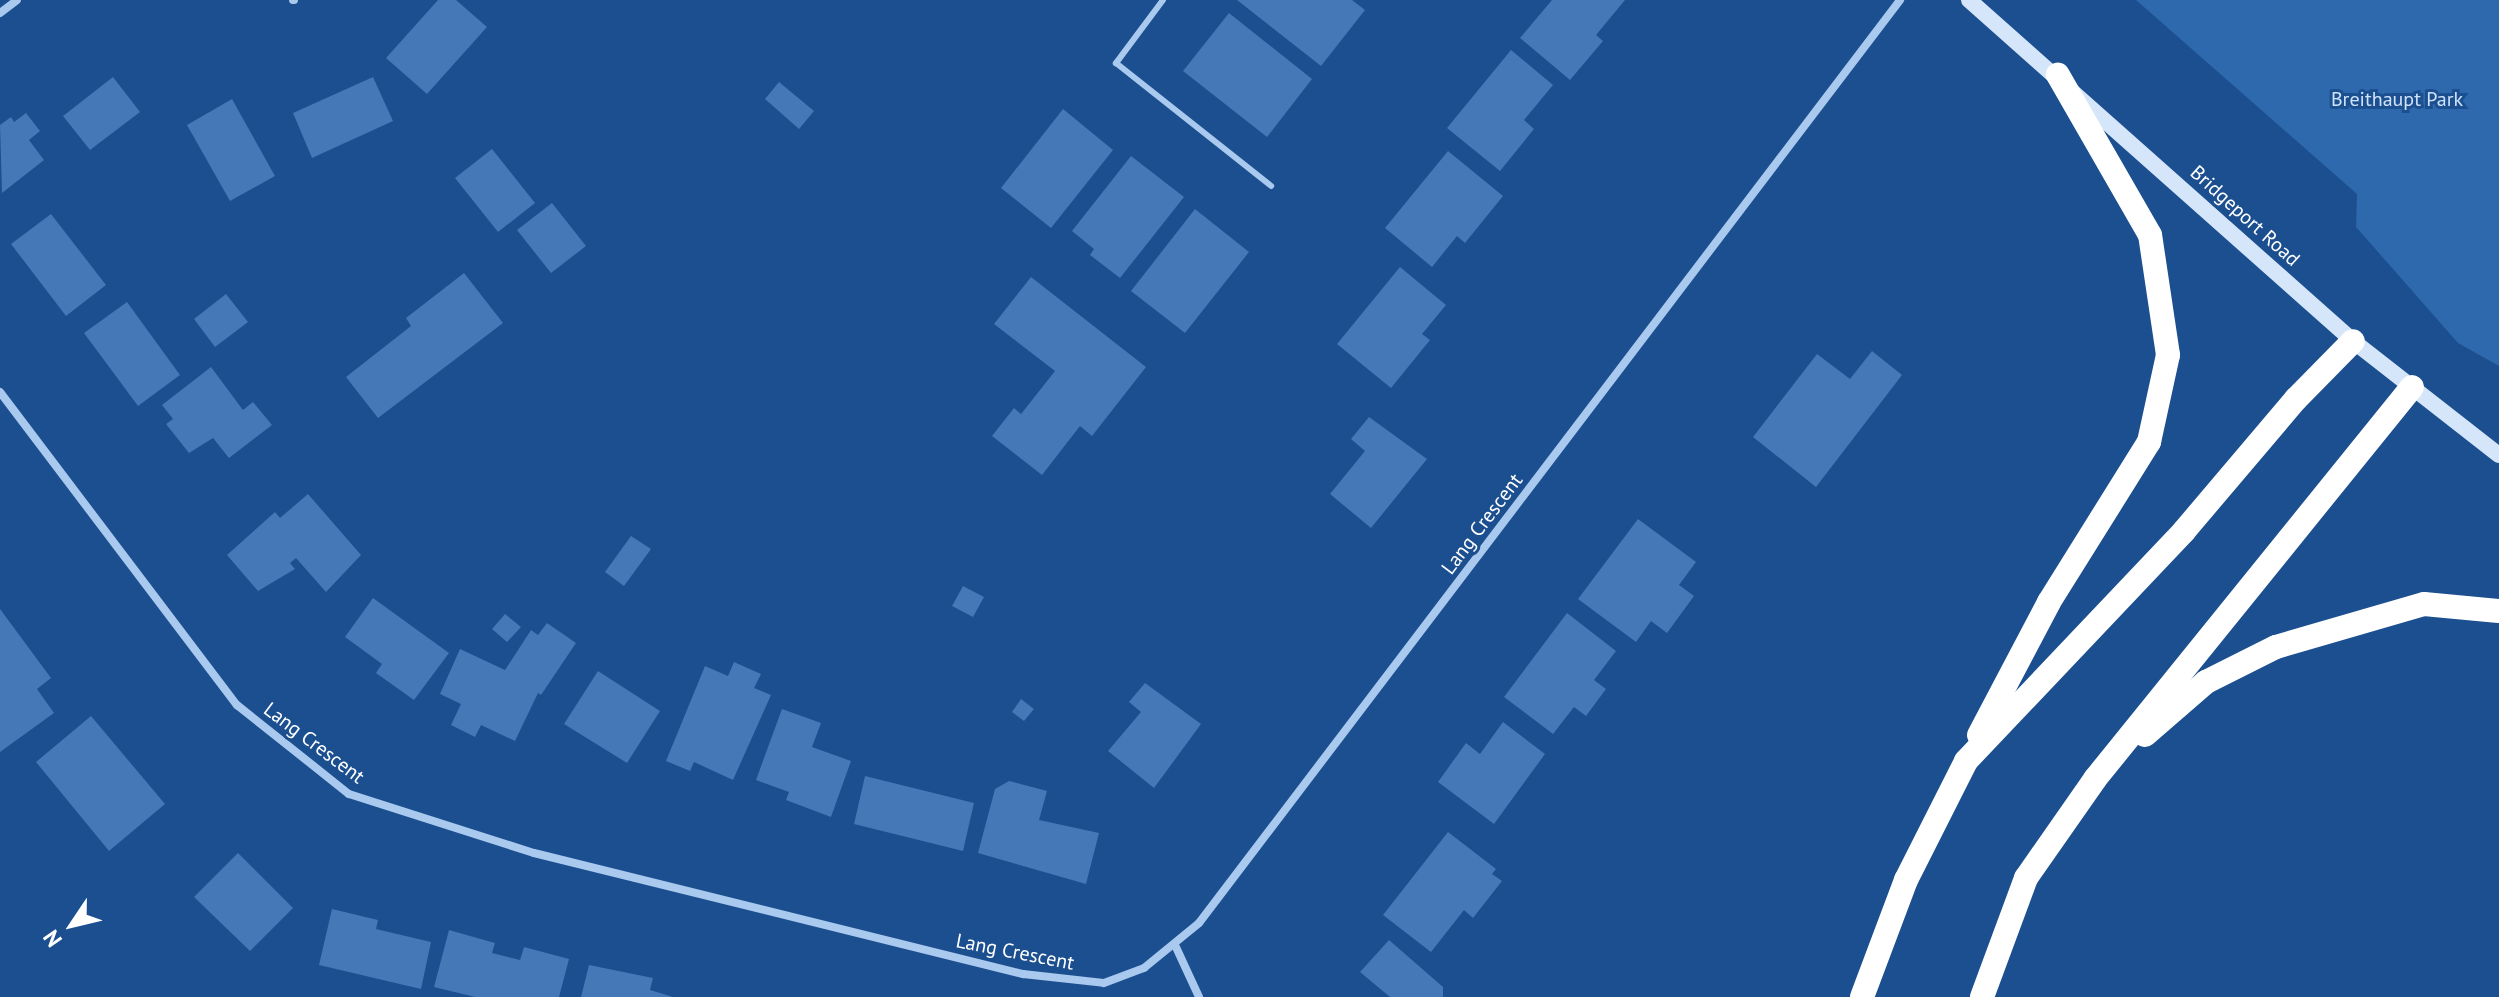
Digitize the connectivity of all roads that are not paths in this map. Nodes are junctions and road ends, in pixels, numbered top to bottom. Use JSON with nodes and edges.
{"nodes":[{"id":1,"x":17,"y":0,"type":"edge"},
{"id":2,"x":1163,"y":0,"type":"edge"},
{"id":3,"x":1900,"y":0,"type":"edge"},
{"id":4,"x":1969,"y":0,"type":"edge"},
{"id":5,"x":0,"y":13,"type":"edge"},
{"id":6,"x":2058,"y":75,"type":"junction"},
{"id":7,"x":1271,"y":186,"type":"dead end"},
{"id":8,"x":2353,"y":341,"type":"junction"},
{"id":9,"x":2412,"y":387,"type":"junction"},
{"id":10,"x":0,"y":392,"type":"edge"},
{"id":11,"x":2499,"y":455,"type":"edge"},
{"id":12,"x":2499,"y":611,"type":"edge"},
{"id":13,"x":1966,"y":761,"type":"junction"},
{"id":14,"x":2095,"y":779,"type":"junction"},
{"id":15,"x":1175,"y":945,"type":"junction"},
{"id":16,"x":1199,"y":997,"type":"edge"},
{"id":17,"x":1862,"y":997,"type":"edge"},
{"id":18,"x":1982,"y":997,"type":"edge"}],
"edges":[{"from":1,"to":5,"type":"street"},
{"from":2,"to":7,"type":"lane"},
{"from":3,"to":15,"type":"street","name":"Lang Crescent"},
{"from":4,"to":6,"type":"main road","name":"Bridgeport Road"},
{"from":6,"to":8,"type":"main road","name":"Bridgeport Road"},
{"from":6,"to":13,"type":"highway"},
{"from":8,"to":9,"type":"main road","name":"Bridgeport Road"},
{"from":8,"to":13,"type":"highway"},
{"from":9,"to":11,"type":"main road","name":"Bridgeport Road"},
{"from":9,"to":14,"type":"highway"},
{"from":10,"to":15,"type":"street","name":"Lang Crescent"},
{"from":12,"to":14,"type":"highway"},
{"from":13,"to":17,"type":"highway"},
{"from":14,"to":18,"type":"highway"},
{"from":15,"to":16,"type":"street"}]}
